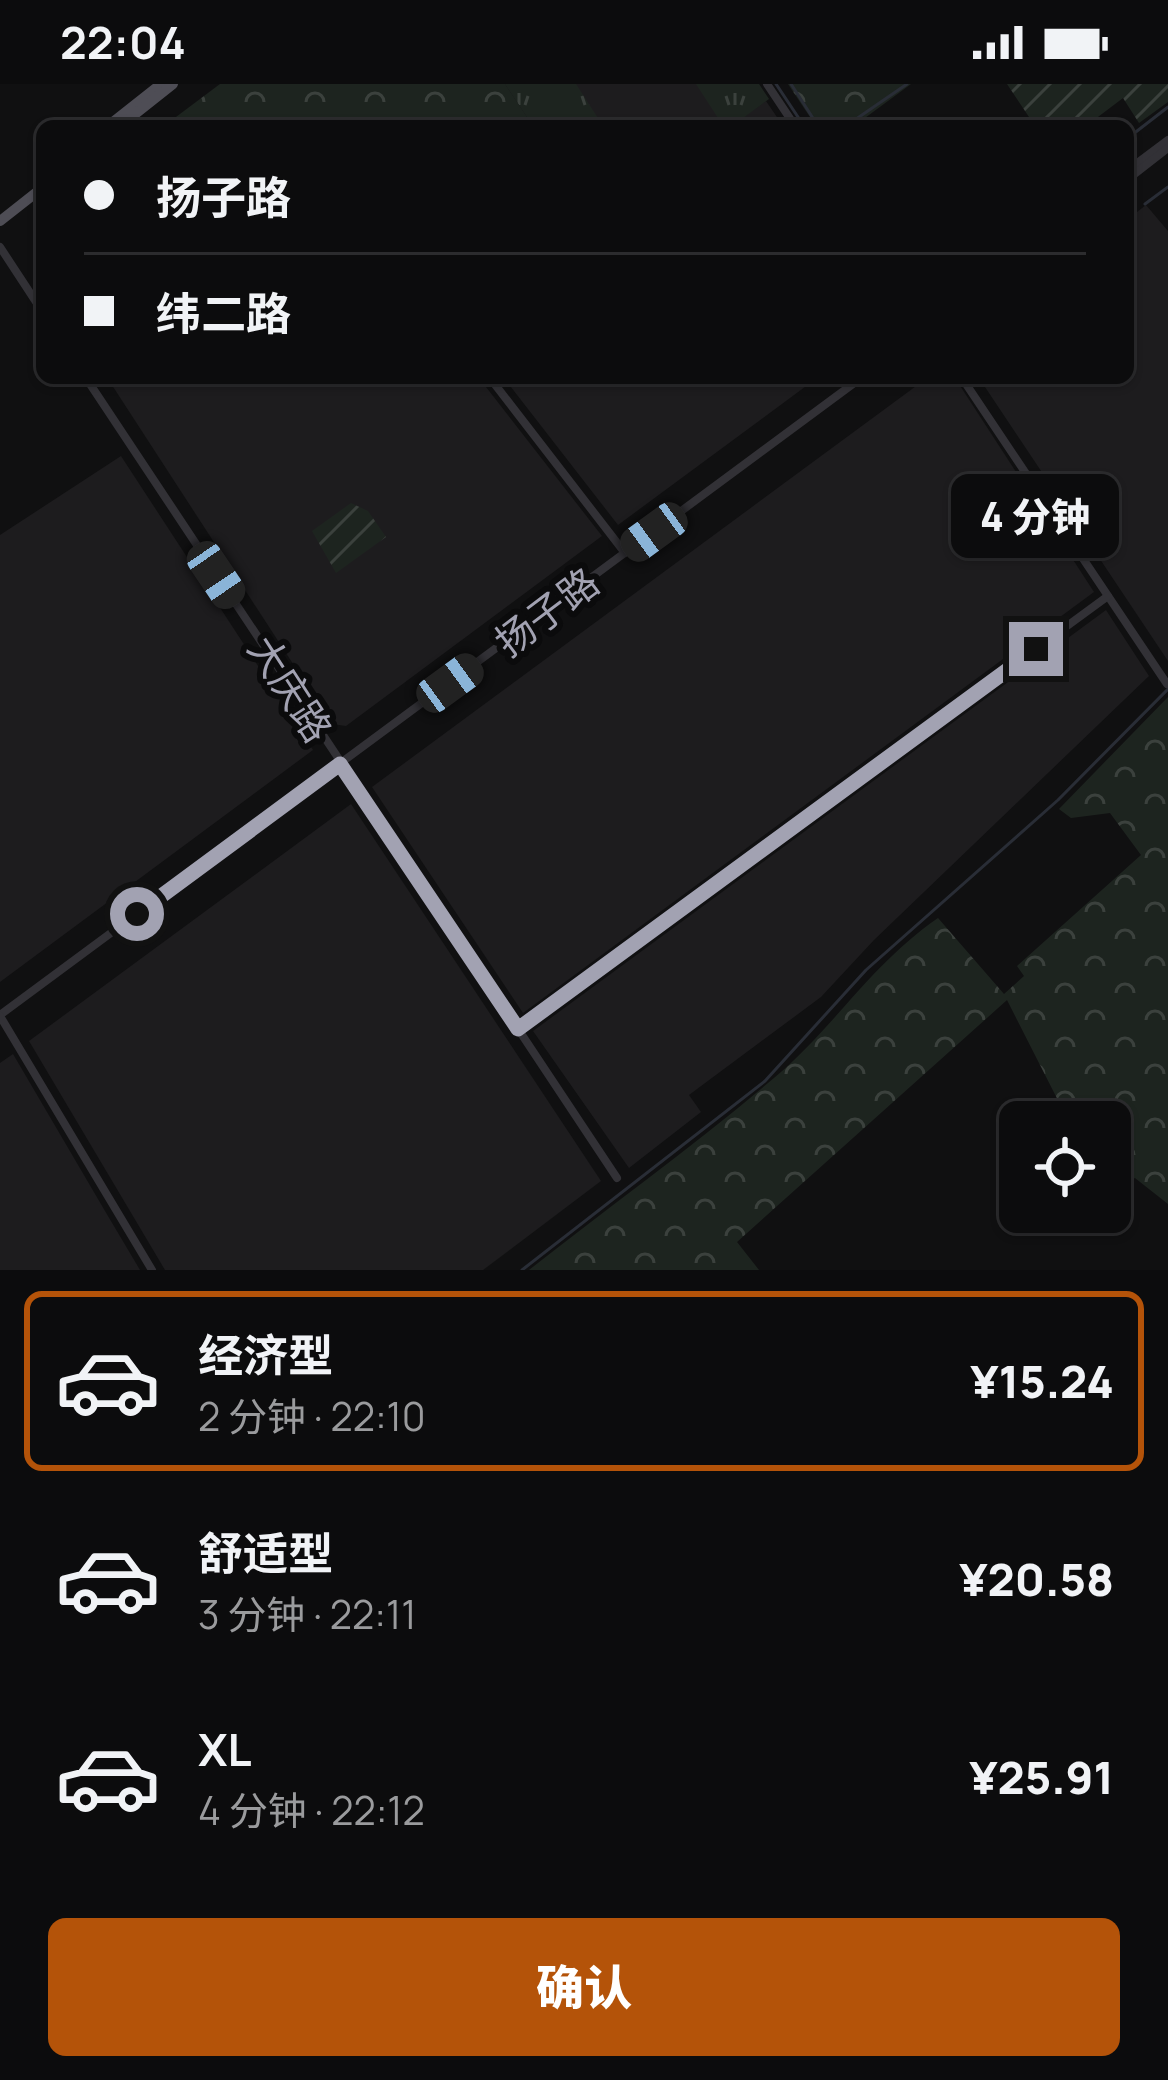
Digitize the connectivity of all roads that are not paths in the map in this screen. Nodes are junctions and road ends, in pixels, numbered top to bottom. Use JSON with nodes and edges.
{"nodes":[{"id":1,"x":161,"y":84,"type":"edge"},
{"id":2,"x":173,"y":84,"type":"edge"},
{"id":3,"x":767,"y":84,"type":"edge"},
{"id":4,"x":116,"y":120,"type":"edge"},
{"id":5,"x":128,"y":120,"type":"edge"},
{"id":6,"x":791,"y":120,"type":"edge"},
{"id":7,"x":1168,"y":144,"type":"edge"},
{"id":8,"x":1134,"y":170,"type":"edge"},
{"id":9,"x":36,"y":188,"type":"edge"},
{"id":10,"x":0,"y":217,"type":"edge"},
{"id":11,"x":0,"y":248,"type":"edge"},
{"id":12,"x":36,"y":302,"type":"edge"},
{"id":13,"x":90,"y":384,"type":"edge"},
{"id":14,"x":495,"y":384,"type":"edge"},
{"id":15,"x":853,"y":384,"type":"edge"},
{"id":16,"x":966,"y":384,"type":"edge"},
{"id":17,"x":626,"y":553,"type":"junction"},
{"id":18,"x":1108,"y":596,"type":"junction"},
{"id":19,"x":1167,"y":684,"type":"edge"},
{"id":20,"x":340,"y":764,"type":"junction"},
{"id":21,"x":0,"y":1016,"type":"edge"},
{"id":22,"x":518,"y":1029,"type":"junction"},
{"id":23,"x":617,"y":1178,"type":"dead end"},
{"id":24,"x":152,"y":1270,"type":"edge"}],
"edges":[{"from":1,"to":4,"type":"main road"},
{"from":2,"to":5,"type":"main road"},
{"from":3,"to":6,"type":"street"},
{"from":7,"to":8,"type":"street"},
{"from":9,"to":10,"type":"main road"},
{"from":11,"to":12,"type":"street"},
{"from":13,"to":20,"type":"street","name":"大庆路"},
{"from":14,"to":17,"type":"street"},
{"from":15,"to":17,"type":"street","name":"扬子路"},
{"from":16,"to":18,"type":"street"},
{"from":17,"to":20,"type":"street","name":"扬子路"},
{"from":18,"to":19,"type":"street"},
{"from":18,"to":22,"type":"street"},
{"from":20,"to":21,"type":"street","name":"扬子路"},
{"from":20,"to":22,"type":"street","name":"大庆路"},
{"from":21,"to":24,"type":"street"},
{"from":22,"to":23,"type":"street","name":"大庆路"}]}
